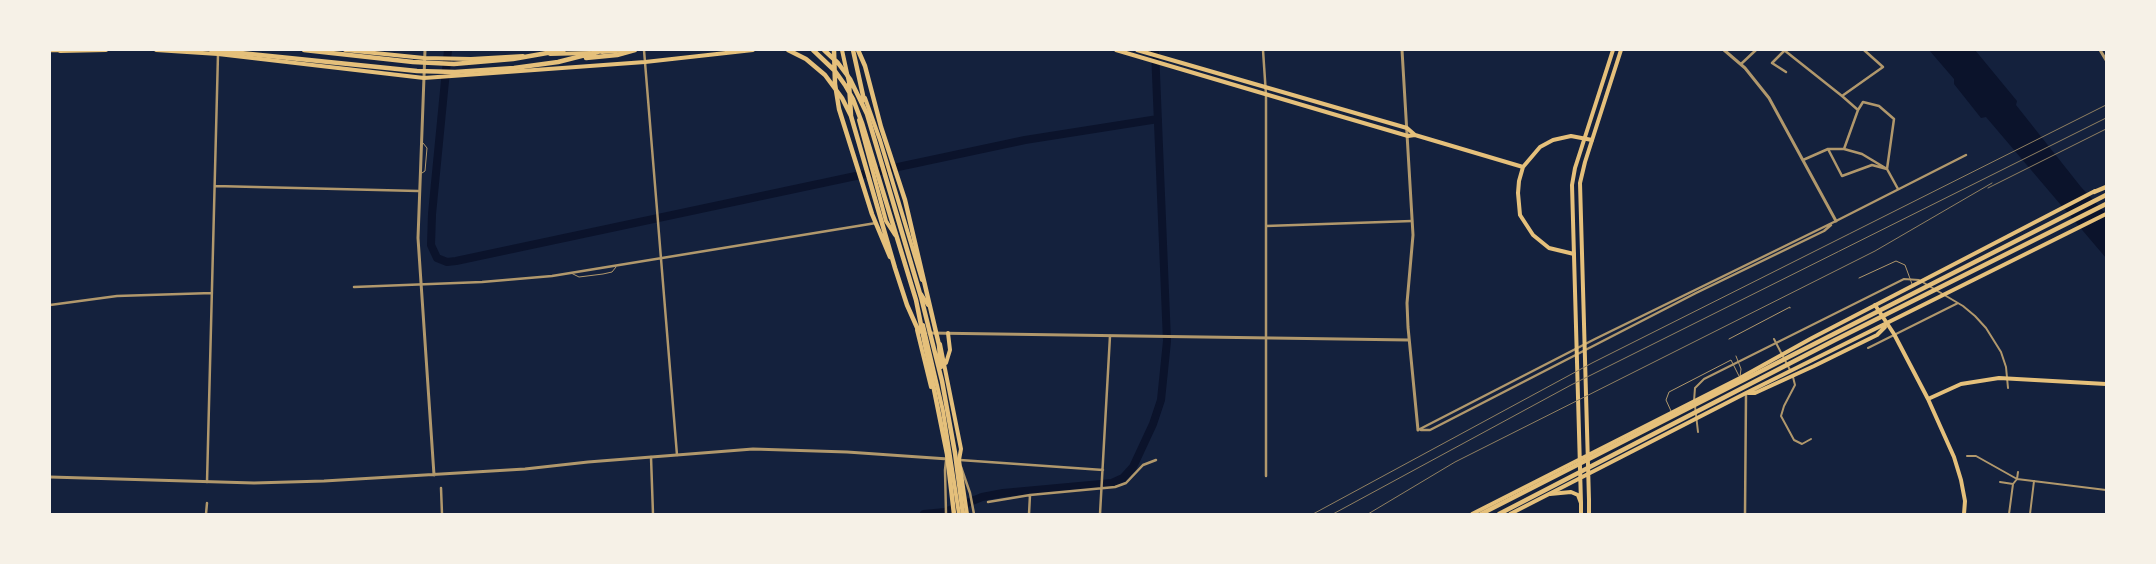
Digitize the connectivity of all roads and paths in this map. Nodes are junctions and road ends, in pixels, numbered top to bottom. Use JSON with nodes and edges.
{"nodes":[{"id":1,"x":61,"y":50,"type":"edge"},
{"id":2,"x":106,"y":50,"type":"edge"},
{"id":3,"x":156,"y":50,"type":"edge"},
{"id":4,"x":210,"y":50,"type":"edge"},
{"id":5,"x":304,"y":50,"type":"edge"},
{"id":6,"x":345,"y":50,"type":"edge"},
{"id":7,"x":425,"y":50,"type":"edge"},
{"id":8,"x":564,"y":50,"type":"edge"},
{"id":9,"x":606,"y":50,"type":"edge"},
{"id":10,"x":634,"y":50,"type":"edge"},
{"id":11,"x":644,"y":50,"type":"edge"},
{"id":12,"x":752,"y":50,"type":"edge"},
{"id":13,"x":788,"y":50,"type":"edge"},
{"id":14,"x":813,"y":50,"type":"edge"},
{"id":15,"x":824,"y":50,"type":"edge"},
{"id":16,"x":834,"y":50,"type":"edge"},
{"id":17,"x":842,"y":50,"type":"edge"},
{"id":18,"x":853,"y":50,"type":"edge"},
{"id":19,"x":858,"y":50,"type":"edge"},
{"id":20,"x":1116,"y":50,"type":"edge"},
{"id":21,"x":1137,"y":50,"type":"edge"},
{"id":22,"x":1263,"y":50,"type":"edge"},
{"id":23,"x":1402,"y":50,"type":"edge"},
{"id":24,"x":1613,"y":50,"type":"edge"},
{"id":25,"x":1621,"y":50,"type":"edge"},
{"id":26,"x":1724,"y":50,"type":"edge"},
{"id":27,"x":1756,"y":50,"type":"edge"},
{"id":28,"x":1784,"y":50,"type":"edge"},
{"id":29,"x":1864,"y":50,"type":"edge"},
{"id":30,"x":2100,"y":50,"type":"edge"},
{"id":31,"x":50,"y":51,"type":"edge"},
{"id":32,"x":218,"y":52,"type":"edge"},
{"id":33,"x":424,"y":58,"type":"junction"},
{"id":34,"x":572,"y":59,"type":"junction"},
{"id":35,"x":2106,"y":60,"type":"edge"},
{"id":36,"x":644,"y":62,"type":"junction"},
{"id":37,"x":1741,"y":64,"type":"junction"},
{"id":38,"x":1786,"y":72,"type":"dead end"},
{"id":39,"x":424,"y":78,"type":"junction"},
{"id":40,"x":849,"y":84,"type":"junction"},
{"id":41,"x":1266,"y":88,"type":"junction"},
{"id":42,"x":1266,"y":95,"type":"junction"},
{"id":43,"x":1842,"y":96,"type":"junction"},
{"id":44,"x":1858,"y":110,"type":"junction"},
{"id":45,"x":867,"y":114,"type":"junction"},
{"id":46,"x":851,"y":118,"type":"junction"},
{"id":47,"x":874,"y":128,"type":"junction"},
{"id":48,"x":1407,"y":128,"type":"junction"},
{"id":49,"x":1415,"y":135,"type":"junction"},
{"id":50,"x":1408,"y":136,"type":"junction"},
{"id":51,"x":1585,"y":137,"type":"junction"},
{"id":52,"x":1592,"y":140,"type":"junction"},
{"id":53,"x":421,"y":141,"type":"junction"},
{"id":54,"x":1828,"y":149,"type":"junction"},
{"id":55,"x":1844,"y":149,"type":"junction"},
{"id":56,"x":1966,"y":155,"type":"dead end"},
{"id":57,"x":1803,"y":160,"type":"junction"},
{"id":58,"x":889,"y":161,"type":"junction"},
{"id":59,"x":1523,"y":167,"type":"junction"},
{"id":60,"x":1887,"y":169,"type":"junction"},
{"id":61,"x":419,"y":175,"type":"junction"},
{"id":62,"x":215,"y":186,"type":"junction"},
{"id":63,"x":2106,"y":186,"type":"edge"},
{"id":64,"x":1898,"y":190,"type":"junction"},
{"id":65,"x":418,"y":191,"type":"junction"},
{"id":66,"x":2094,"y":192,"type":"joint"},
{"id":67,"x":2106,"y":194,"type":"edge"},
{"id":68,"x":2106,"y":204,"type":"edge"},
{"id":69,"x":2106,"y":214,"type":"edge"},
{"id":70,"x":904,"y":217,"type":"junction"},
{"id":71,"x":898,"y":219,"type":"junction"},
{"id":72,"x":1412,"y":220,"type":"junction"},
{"id":73,"x":886,"y":221,"type":"junction"},
{"id":74,"x":1836,"y":221,"type":"junction"},
{"id":75,"x":874,"y":223,"type":"junction"},
{"id":76,"x":1266,"y":226,"type":"junction"},
{"id":77,"x":886,"y":229,"type":"junction"},
{"id":78,"x":913,"y":248,"type":"junction"},
{"id":79,"x":1574,"y":254,"type":"junction"},
{"id":80,"x":661,"y":258,"type":"junction"},
{"id":81,"x":911,"y":260,"type":"junction"},
{"id":82,"x":616,"y":266,"type":"junction"},
{"id":83,"x":895,"y":268,"type":"junction"},
{"id":84,"x":570,"y":273,"type":"junction"},
{"id":85,"x":1860,"y":281,"type":"dead end"},
{"id":86,"x":421,"y":284,"type":"junction"},
{"id":87,"x":354,"y":287,"type":"dead end"},
{"id":88,"x":1913,"y":287,"type":"junction"},
{"id":89,"x":212,"y":292,"type":"junction"},
{"id":90,"x":920,"y":292,"type":"junction"},
{"id":91,"x":1958,"y":303,"type":"junction"},
{"id":92,"x":928,"y":305,"type":"junction"},
{"id":93,"x":1875,"y":305,"type":"junction"},
{"id":94,"x":50,"y":306,"type":"edge"},
{"id":95,"x":1790,"y":308,"type":"dead end"},
{"id":96,"x":1888,"y":323,"type":"junction"},
{"id":97,"x":925,"y":333,"type":"junction"},
{"id":98,"x":931,"y":333,"type":"junction"},
{"id":99,"x":948,"y":333,"type":"junction"},
{"id":100,"x":918,"y":334,"type":"junction"},
{"id":101,"x":938,"y":334,"type":"junction"},
{"id":102,"x":1110,"y":336,"type":"junction"},
{"id":103,"x":1266,"y":338,"type":"junction"},
{"id":104,"x":1729,"y":339,"type":"dead end"},
{"id":105,"x":1774,"y":339,"type":"dead end"},
{"id":106,"x":923,"y":340,"type":"junction"},
{"id":107,"x":1409,"y":340,"type":"junction"},
{"id":108,"x":1776,"y":343,"type":"junction"},
{"id":109,"x":1868,"y":348,"type":"dead end"},
{"id":110,"x":1736,"y":356,"type":"dead end"},
{"id":111,"x":946,"y":366,"type":"junction"},
{"id":112,"x":1740,"y":378,"type":"junction"},
{"id":113,"x":942,"y":380,"type":"junction"},
{"id":114,"x":2106,"y":384,"type":"edge"},
{"id":115,"x":2008,"y":388,"type":"dead end"},
{"id":116,"x":1746,"y":393,"type":"junction"},
{"id":117,"x":1928,"y":399,"type":"junction"},
{"id":118,"x":952,"y":401,"type":"junction"},
{"id":119,"x":943,"y":409,"type":"junction"},
{"id":120,"x":1671,"y":412,"type":"junction"},
{"id":121,"x":948,"y":416,"type":"junction"},
{"id":122,"x":939,"y":420,"type":"junction"},
{"id":123,"x":1418,"y":430,"type":"junction"},
{"id":124,"x":1698,"y":432,"type":"dead end"},
{"id":125,"x":1811,"y":438,"type":"dead end"},
{"id":126,"x":677,"y":455,"type":"junction"},
{"id":127,"x":1587,"y":455,"type":"junction"},
{"id":128,"x":1967,"y":456,"type":"dead end"},
{"id":129,"x":651,"y":457,"type":"junction"},
{"id":130,"x":948,"y":459,"type":"junction"},
{"id":131,"x":1580,"y":459,"type":"junction"},
{"id":132,"x":959,"y":460,"type":"junction"},
{"id":133,"x":1156,"y":460,"type":"dead end"},
{"id":134,"x":1103,"y":470,"type":"junction"},
{"id":135,"x":2018,"y":472,"type":"dead end"},
{"id":136,"x":434,"y":475,"type":"junction"},
{"id":137,"x":1587,"y":475,"type":"junction"},
{"id":138,"x":1266,"y":476,"type":"dead end"},
{"id":139,"x":50,"y":477,"type":"edge"},
{"id":140,"x":1579,"y":479,"type":"junction"},
{"id":141,"x":2017,"y":479,"type":"junction"},
{"id":142,"x":2034,"y":481,"type":"junction"},
{"id":143,"x":207,"y":482,"type":"junction"},
{"id":144,"x":2000,"y":482,"type":"dead end"},
{"id":145,"x":2013,"y":484,"type":"junction"},
{"id":146,"x":441,"y":488,"type":"dead end"},
{"id":147,"x":1102,"y":490,"type":"junction"},
{"id":148,"x":2106,"y":490,"type":"edge"},
{"id":149,"x":1550,"y":494,"type":"junction"},
{"id":150,"x":1030,"y":495,"type":"junction"},
{"id":151,"x":988,"y":502,"type":"dead end"},
{"id":152,"x":207,"y":503,"type":"dead end"},
{"id":153,"x":1581,"y":503,"type":"junction"},
{"id":154,"x":206,"y":514,"type":"edge"},
{"id":155,"x":442,"y":514,"type":"edge"},
{"id":156,"x":653,"y":514,"type":"edge"},
{"id":157,"x":946,"y":514,"type":"edge"},
{"id":158,"x":954,"y":514,"type":"edge"},
{"id":159,"x":959,"y":514,"type":"edge"},
{"id":160,"x":965,"y":514,"type":"edge"},
{"id":161,"x":974,"y":514,"type":"edge"},
{"id":162,"x":1029,"y":514,"type":"edge"},
{"id":163,"x":1100,"y":514,"type":"edge"},
{"id":164,"x":1472,"y":514,"type":"edge"},
{"id":165,"x":1482,"y":514,"type":"edge"},
{"id":166,"x":1498,"y":514,"type":"edge"},
{"id":167,"x":1510,"y":514,"type":"edge"},
{"id":168,"x":1582,"y":514,"type":"edge"},
{"id":169,"x":1589,"y":514,"type":"edge"},
{"id":170,"x":1745,"y":514,"type":"edge"},
{"id":171,"x":1964,"y":514,"type":"edge"},
{"id":172,"x":2009,"y":514,"type":"edge"},
{"id":173,"x":2030,"y":514,"type":"edge"}],
"edges":[{"from":1,"to":31,"type":"highway"},
{"from":2,"to":31,"type":"main road"},
{"from":3,"to":32,"type":"main road"},
{"from":4,"to":34,"type":"highway"},
{"from":5,"to":8,"type":"highway"},
{"from":6,"to":33,"type":"main road"},
{"from":7,"to":33,"type":"street"},
{"from":9,"to":34,"type":"highway"},
{"from":10,"to":33,"type":"main road"},
{"from":10,"to":34,"type":"highway"},
{"from":11,"to":36,"type":"street"},
{"from":12,"to":36,"type":"main road"},
{"from":13,"to":46,"type":"highway"},
{"from":14,"to":106,"type":"highway"},
{"from":15,"to":45,"type":"highway"},
{"from":16,"to":83,"type":"highway"},
{"from":17,"to":40,"type":"main road"},
{"from":18,"to":45,"type":"highway"},
{"from":18,"to":47,"type":"main road"},
{"from":19,"to":58,"type":"highway"},
{"from":20,"to":42,"type":"main road"},
{"from":21,"to":41,"type":"main road"},
{"from":22,"to":41,"type":"street"},
{"from":23,"to":48,"type":"street"},
{"from":24,"to":51,"type":"main road"},
{"from":25,"to":52,"type":"main road"},
{"from":26,"to":37,"type":"street"},
{"from":27,"to":37,"type":"street"},
{"from":28,"to":38,"type":"street"},
{"from":28,"to":43,"type":"street"},
{"from":29,"to":43,"type":"street"},
{"from":30,"to":35,"type":"street"},
{"from":32,"to":39,"type":"main road"},
{"from":32,"to":62,"type":"street"},
{"from":33,"to":39,"type":"street"},
{"from":36,"to":39,"type":"main road"},
{"from":36,"to":80,"type":"street"},
{"from":37,"to":57,"type":"street"},
{"from":39,"to":53,"type":"street"},
{"from":40,"to":46,"type":"highway"},
{"from":40,"to":73,"type":"main road"},
{"from":41,"to":42,"type":"street"},
{"from":41,"to":48,"type":"main road"},
{"from":42,"to":50,"type":"main road"},
{"from":42,"to":76,"type":"street"},
{"from":43,"to":44,"type":"street"},
{"from":44,"to":55,"type":"street"},
{"from":44,"to":60,"type":"street"},
{"from":45,"to":113,"type":"highway"},
{"from":46,"to":83,"type":"highway"},
{"from":47,"to":58,"type":"main road"},
{"from":47,"to":71,"type":"main road"},
{"from":48,"to":49,"type":"main road"},
{"from":48,"to":50,"type":"street"},
{"from":49,"to":50,"type":"main road"},
{"from":49,"to":59,"type":"main road"},
{"from":50,"to":72,"type":"street"},
{"from":51,"to":52,"type":"main road"},
{"from":51,"to":59,"type":"main road"},
{"from":51,"to":79,"type":"main road"},
{"from":52,"to":127,"type":"main road"},
{"from":53,"to":61,"type":"street"},
{"from":53,"to":61,"type":"lane"},
{"from":54,"to":55,"type":"street"},
{"from":54,"to":57,"type":"street"},
{"from":54,"to":60,"type":"street"},
{"from":55,"to":60,"type":"street"},
{"from":56,"to":64,"type":"street"},
{"from":57,"to":74,"type":"street"},
{"from":58,"to":70,"type":"main road"},
{"from":58,"to":113,"type":"highway"},
{"from":59,"to":79,"type":"main road"},
{"from":60,"to":64,"type":"street"},
{"from":61,"to":65,"type":"street"},
{"from":62,"to":65,"type":"street"},
{"from":62,"to":89,"type":"street"},
{"from":63,"to":66,"type":"highway"},
{"from":64,"to":74,"type":"street"},
{"from":65,"to":86,"type":"street"},
{"from":66,"to":88,"type":"main road"},
{"from":67,"to":165,"type":"highway"},
{"from":68,"to":166,"type":"highway"},
{"from":69,"to":96,"type":"main road"},
{"from":70,"to":71,"type":"street"},
{"from":70,"to":78,"type":"main road"},
{"from":71,"to":73,"type":"street"},
{"from":71,"to":81,"type":"main road"},
{"from":72,"to":76,"type":"street"},
{"from":72,"to":107,"type":"street"},
{"from":73,"to":75,"type":"street"},
{"from":73,"to":77,"type":"main road"},
{"from":73,"to":97,"type":"main road"},
{"from":74,"to":123,"type":"street"},
{"from":74,"to":123,"type":"street"},
{"from":75,"to":77,"type":"main road"},
{"from":75,"to":80,"type":"street"},
{"from":76,"to":103,"type":"street"},
{"from":77,"to":100,"type":"main road"},
{"from":78,"to":81,"type":"main road"},
{"from":78,"to":92,"type":"main road"},
{"from":79,"to":131,"type":"main road"},
{"from":80,"to":82,"type":"street"},
{"from":80,"to":126,"type":"street"},
{"from":81,"to":90,"type":"main road"},
{"from":82,"to":84,"type":"street"},
{"from":82,"to":84,"type":"lane"},
{"from":83,"to":106,"type":"highway"},
{"from":84,"to":86,"type":"street"},
{"from":85,"to":88,"type":"lane"},
{"from":86,"to":87,"type":"street"},
{"from":86,"to":136,"type":"street"},
{"from":88,"to":93,"type":"main road"},
{"from":89,"to":94,"type":"street"},
{"from":89,"to":143,"type":"street"},
{"from":90,"to":92,"type":"main road"},
{"from":90,"to":98,"type":"main road"},
{"from":91,"to":108,"type":"street"},
{"from":91,"to":109,"type":"street"},
{"from":91,"to":115,"type":"street"},
{"from":92,"to":101,"type":"main road"},
{"from":93,"to":96,"type":"main road"},
{"from":93,"to":112,"type":"main road"},
{"from":95,"to":104,"type":"lane"},
{"from":96,"to":116,"type":"main road"},
{"from":96,"to":117,"type":"main road"},
{"from":97,"to":98,"type":"street"},
{"from":97,"to":100,"type":"street"},
{"from":97,"to":119,"type":"main road"},
{"from":98,"to":101,"type":"street"},
{"from":98,"to":121,"type":"main road"},
{"from":99,"to":101,"type":"street"},
{"from":99,"to":102,"type":"street"},
{"from":99,"to":111,"type":"main road"},
{"from":100,"to":122,"type":"main road"},
{"from":101,"to":111,"type":"main road"},
{"from":102,"to":103,"type":"street"},
{"from":102,"to":134,"type":"street"},
{"from":103,"to":107,"type":"street"},
{"from":103,"to":138,"type":"street"},
{"from":105,"to":108,"type":"street"},
{"from":106,"to":158,"type":"highway"},
{"from":107,"to":123,"type":"street"},
{"from":108,"to":124,"type":"street"},
{"from":108,"to":125,"type":"street"},
{"from":110,"to":112,"type":"lane"},
{"from":111,"to":118,"type":"main road"},
{"from":112,"to":116,"type":"street"},
{"from":112,"to":120,"type":"main road"},
{"from":112,"to":120,"type":"lane"},
{"from":113,"to":160,"type":"highway"},
{"from":114,"to":117,"type":"main road"},
{"from":116,"to":137,"type":"main road"},
{"from":116,"to":170,"type":"street"},
{"from":117,"to":171,"type":"main road"},
{"from":118,"to":121,"type":"main road"},
{"from":118,"to":132,"type":"main road"},
{"from":119,"to":122,"type":"main road"},
{"from":119,"to":130,"type":"main road"},
{"from":120,"to":127,"type":"main road"},
{"from":121,"to":132,"type":"main road"},
{"from":122,"to":130,"type":"main road"},
{"from":126,"to":129,"type":"street"},
{"from":126,"to":130,"type":"street"},
{"from":127,"to":131,"type":"main road"},
{"from":127,"to":137,"type":"main road"},
{"from":128,"to":141,"type":"street"},
{"from":129,"to":136,"type":"street"},
{"from":129,"to":156,"type":"street"},
{"from":130,"to":157,"type":"street"},
{"from":130,"to":159,"type":"main road"},
{"from":131,"to":140,"type":"main road"},
{"from":131,"to":164,"type":"main road"},
{"from":132,"to":134,"type":"street"},
{"from":132,"to":160,"type":"main road"},
{"from":132,"to":161,"type":"street"},
{"from":133,"to":147,"type":"street"},
{"from":134,"to":147,"type":"street"},
{"from":135,"to":141,"type":"street"},
{"from":136,"to":143,"type":"street"},
{"from":137,"to":140,"type":"main road"},
{"from":137,"to":169,"type":"main road"},
{"from":139,"to":143,"type":"street"},
{"from":140,"to":149,"type":"main road"},
{"from":140,"to":153,"type":"main road"},
{"from":141,"to":142,"type":"street"},
{"from":141,"to":145,"type":"street"},
{"from":142,"to":148,"type":"street"},
{"from":142,"to":173,"type":"street"},
{"from":144,"to":145,"type":"street"},
{"from":145,"to":172,"type":"street"},
{"from":146,"to":155,"type":"street"},
{"from":147,"to":150,"type":"street"},
{"from":147,"to":163,"type":"street"},
{"from":149,"to":153,"type":"main road"},
{"from":149,"to":167,"type":"main road"},
{"from":150,"to":151,"type":"street"},
{"from":150,"to":162,"type":"street"},
{"from":152,"to":154,"type":"street"},
{"from":153,"to":168,"type":"main road"}]}
